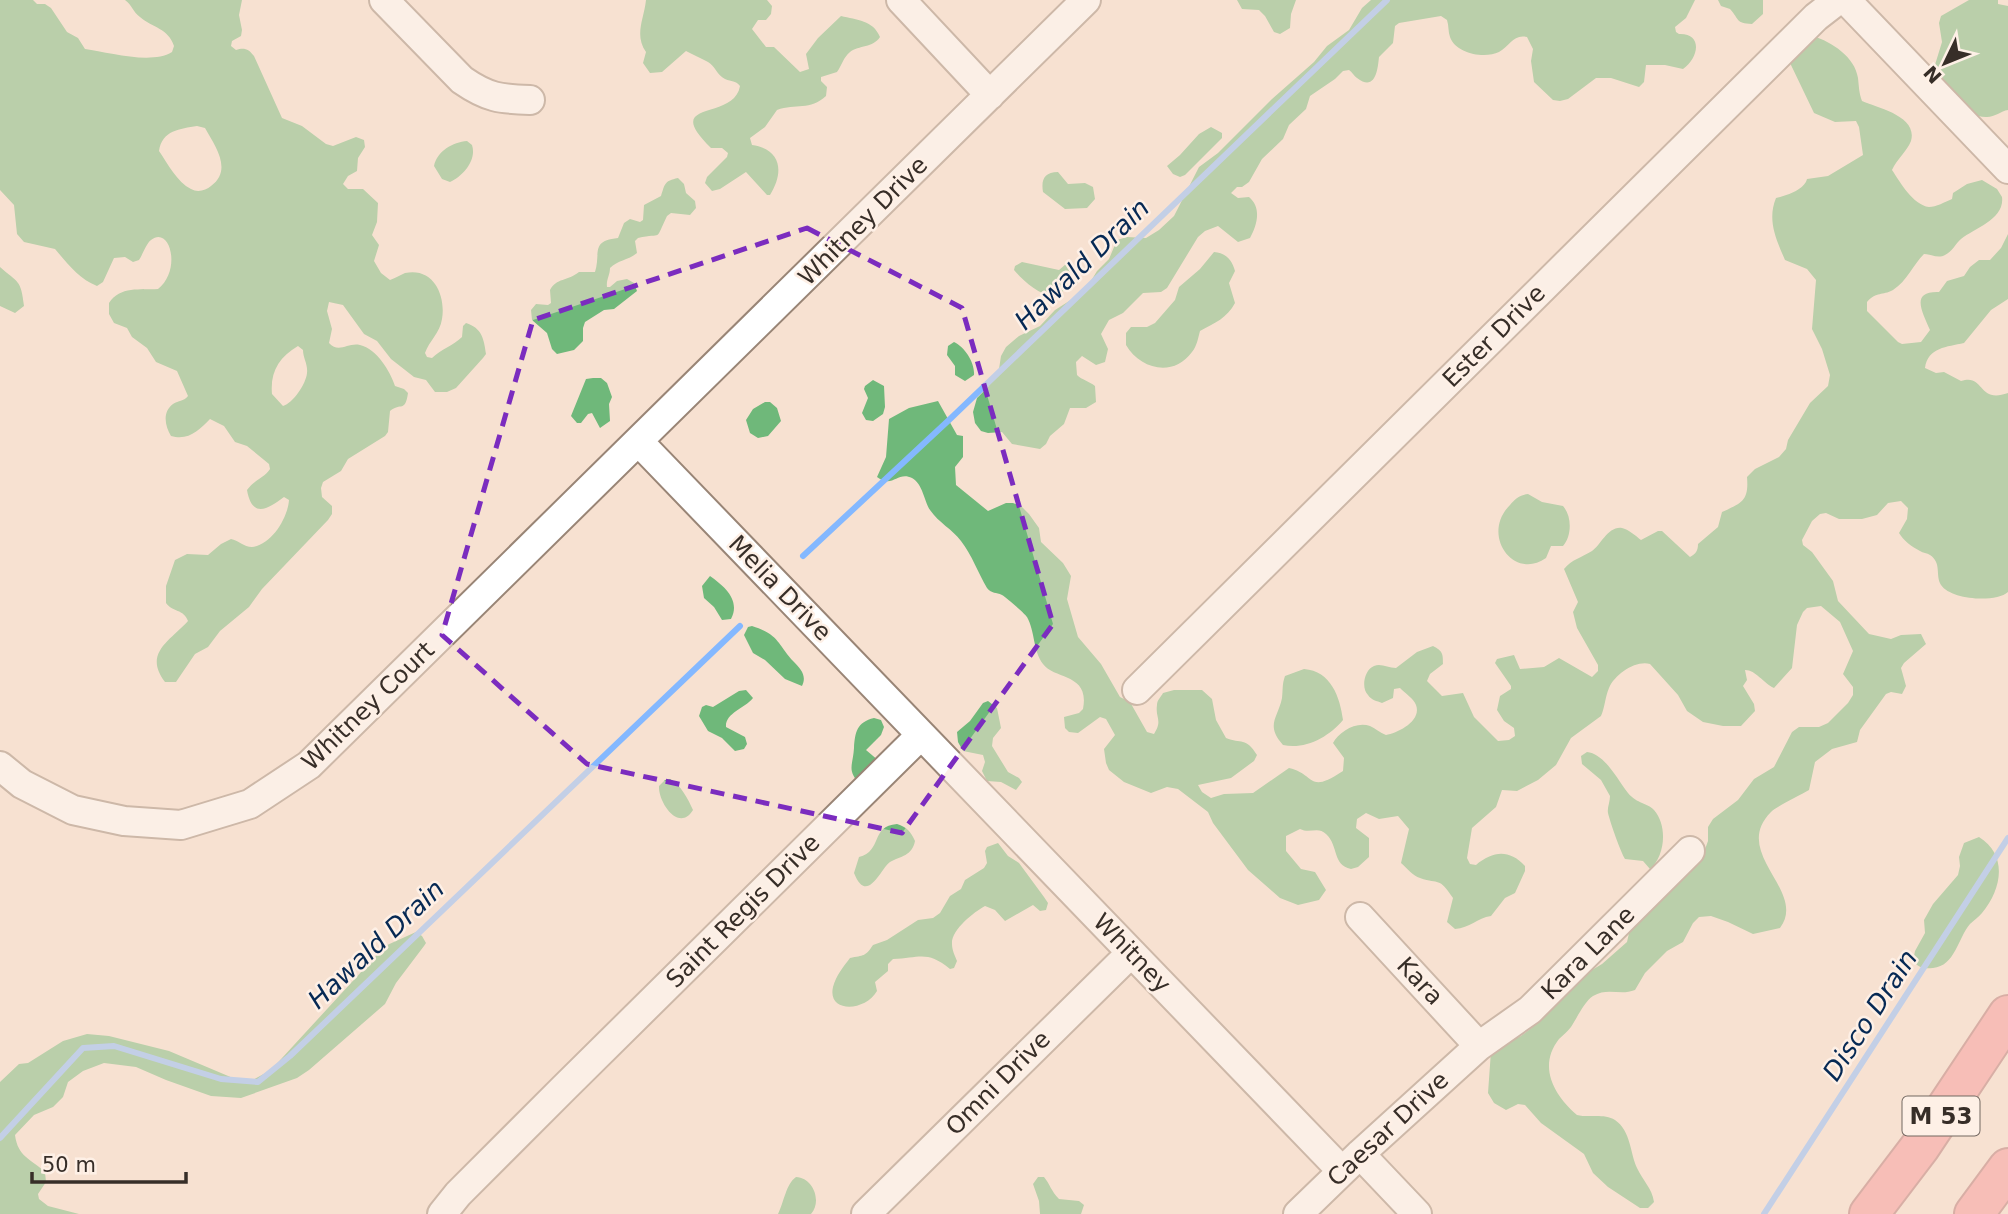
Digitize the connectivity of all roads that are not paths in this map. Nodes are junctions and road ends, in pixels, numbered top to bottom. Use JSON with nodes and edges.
{"nodes":[{"id":1,"x":384,"y":0,"type":"edge"},
{"id":2,"x":901,"y":0,"type":"edge"},
{"id":3,"x":1086,"y":0,"type":"edge"},
{"id":4,"x":1839,"y":0,"type":"edge"},
{"id":5,"x":1846,"y":0,"type":"edge"},
{"id":6,"x":990,"y":95,"type":"junction"},
{"id":7,"x":530,"y":100,"type":"dead end"},
{"id":8,"x":2008,"y":169,"type":"edge"},
{"id":9,"x":639,"y":442,"type":"junction"},
{"id":10,"x":1145,"y":682,"type":"dead end"},
{"id":11,"x":921,"y":734,"type":"junction"},
{"id":12,"x":0,"y":766,"type":"edge"},
{"id":13,"x":1690,"y":851,"type":"dead end"},
{"id":14,"x":1360,"y":917,"type":"dead end"},
{"id":15,"x":1131,"y":953,"type":"junction"},
{"id":16,"x":2008,"y":1015,"type":"edge"},
{"id":17,"x":1479,"y":1046,"type":"junction"},
{"id":18,"x":1351,"y":1163,"type":"junction"},
{"id":19,"x":2008,"y":1168,"type":"edge"},
{"id":20,"x":442,"y":1214,"type":"edge"},
{"id":21,"x":866,"y":1214,"type":"edge"},
{"id":22,"x":1298,"y":1214,"type":"edge"},
{"id":23,"x":1417,"y":1214,"type":"edge"},
{"id":24,"x":1869,"y":1214,"type":"edge"},
{"id":25,"x":1974,"y":1214,"type":"edge"}],
"edges":[{"from":1,"to":7,"type":"street"},
{"from":2,"to":6,"type":"street"},
{"from":3,"to":6,"type":"street","name":"Whitney Drive"},
{"from":4,"to":10,"type":"street","name":"Ester Drive"},
{"from":5,"to":8,"type":"street"},
{"from":6,"to":9,"type":"street","name":"Whitney Drive"},
{"from":9,"to":11,"type":"street","name":"Melia Drive"},
{"from":9,"to":12,"type":"street","name":"Whitney Court"},
{"from":11,"to":15,"type":"street","name":"Whitney"},
{"from":11,"to":20,"type":"street","name":"Saint Regis Drive"},
{"from":13,"to":17,"type":"street","name":"Kara Lane"},
{"from":14,"to":17,"type":"street","name":"Kara"},
{"from":15,"to":18,"type":"street","name":"Whitney"},
{"from":15,"to":21,"type":"street","name":"Omni Drive"},
{"from":16,"to":24,"type":"highway","number":"M 53"},
{"from":17,"to":18,"type":"street","name":"Caesar Drive"},
{"from":18,"to":22,"type":"street","name":"Caesar Drive"},
{"from":18,"to":23,"type":"street","name":"Whitney"},
{"from":19,"to":25,"type":"highway"}]}
